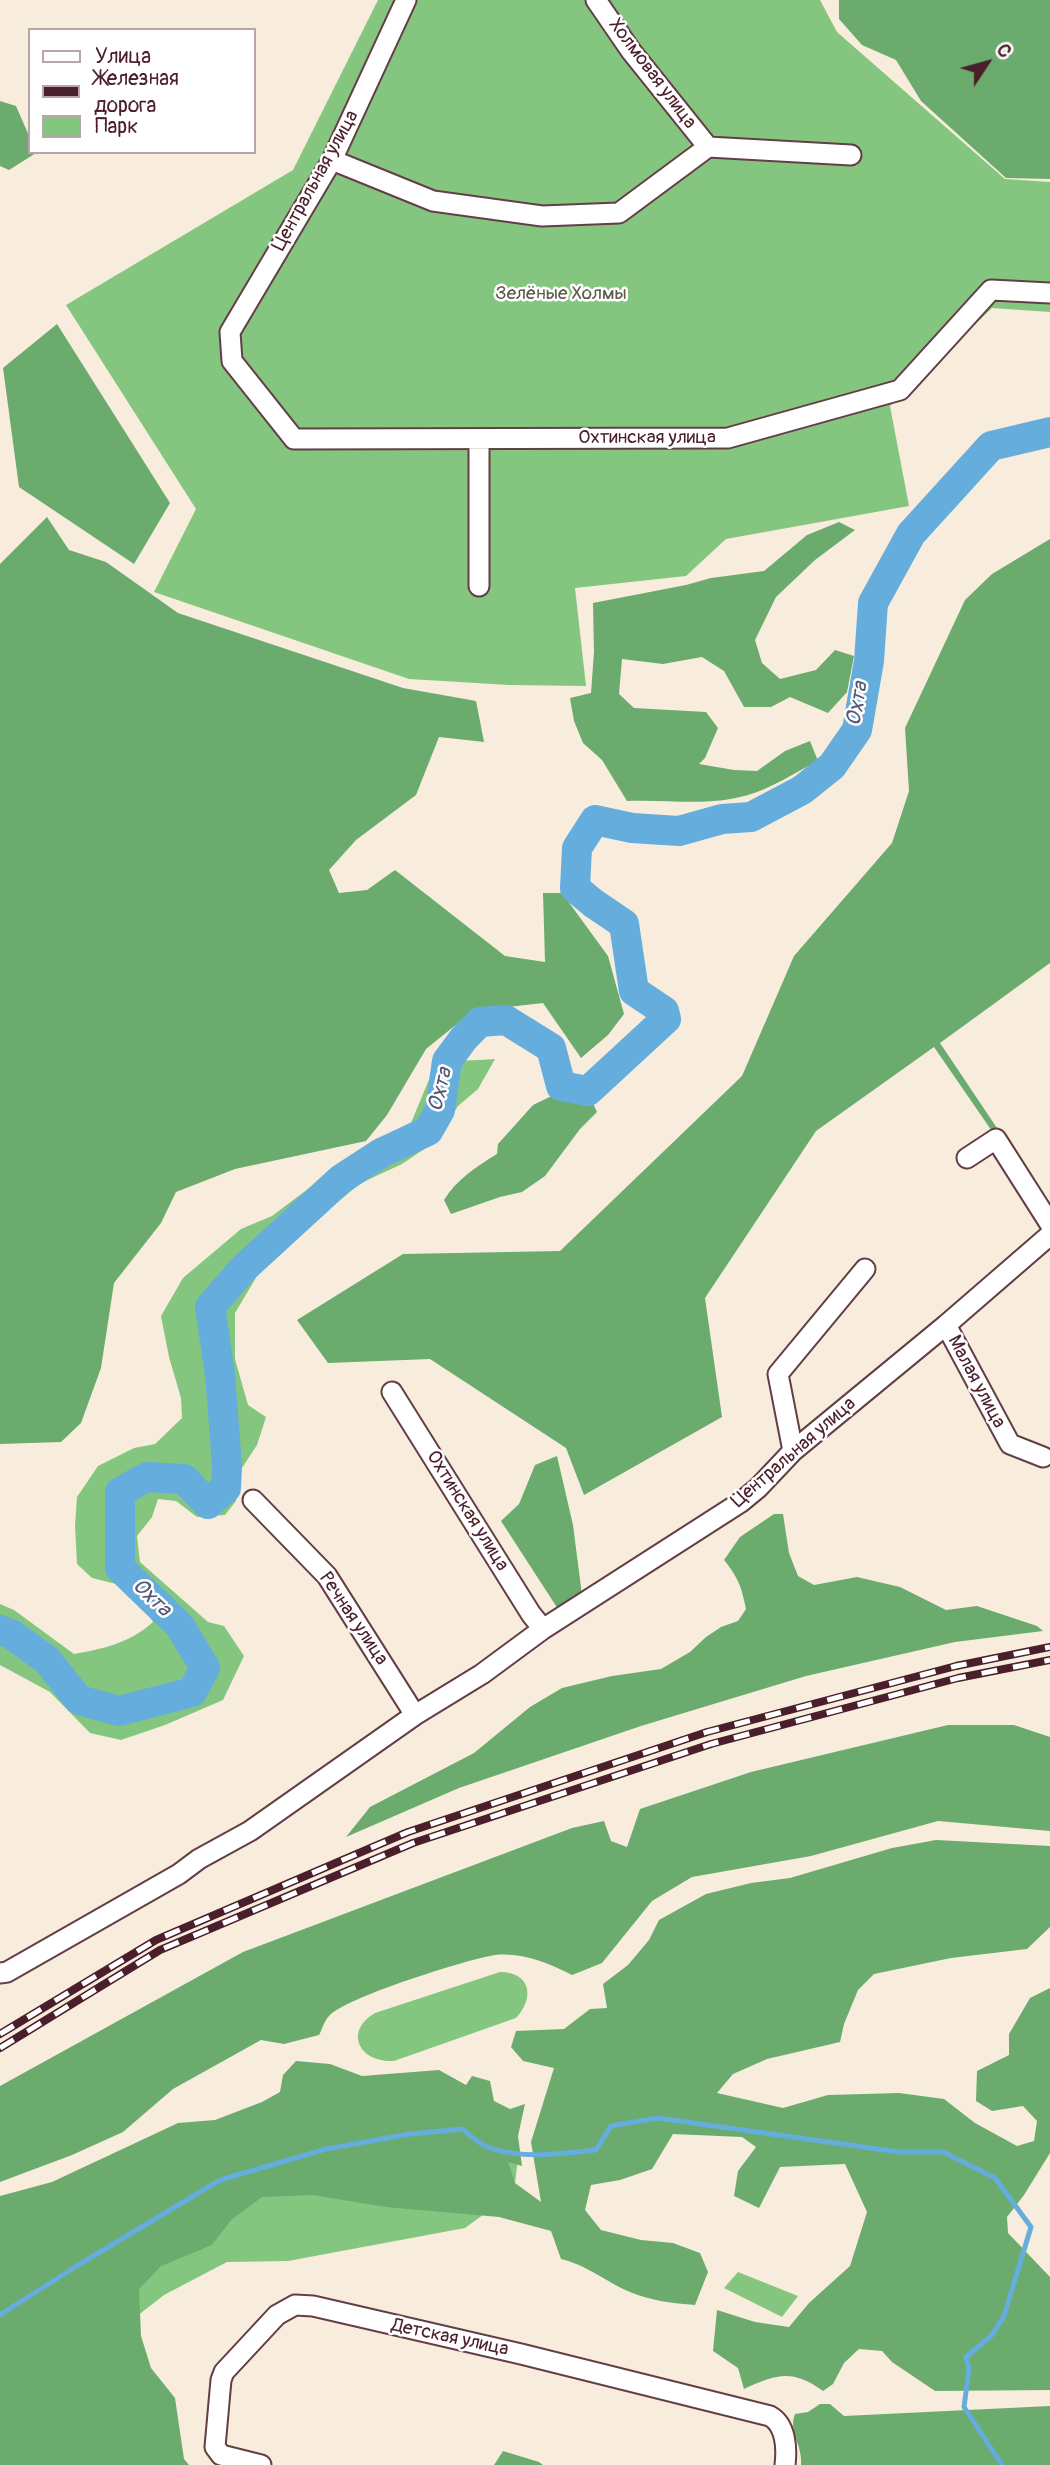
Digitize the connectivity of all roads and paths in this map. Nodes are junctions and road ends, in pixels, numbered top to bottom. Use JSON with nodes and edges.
{"nodes":[{"id":1,"x":406,"y":0,"type":"edge"},
{"id":2,"x":596,"y":0,"type":"edge"},
{"id":3,"x":708,"y":147,"type":"junction"},
{"id":4,"x":851,"y":155,"type":"dead end"},
{"id":5,"x":332,"y":160,"type":"junction"},
{"id":6,"x":1050,"y":293,"type":"edge"},
{"id":7,"x":232,"y":361,"type":"joint"},
{"id":8,"x":479,"y":439,"type":"junction"},
{"id":9,"x":479,"y":586,"type":"dead end"},
{"id":10,"x":967,"y":1158,"type":"dead end"},
{"id":11,"x":1050,"y":1224,"type":"edge"},
{"id":12,"x":1050,"y":1235,"type":"edge"},
{"id":13,"x":865,"y":1269,"type":"dead end"},
{"id":14,"x":946,"y":1325,"type":"junction"},
{"id":15,"x":392,"y":1392,"type":"dead end"},
{"id":16,"x":793,"y":1451,"type":"junction"},
{"id":17,"x":1043,"y":1457,"type":"dead end"},
{"id":18,"x":253,"y":1500,"type":"dead end"},
{"id":19,"x":543,"y":1629,"type":"junction"},
{"id":20,"x":415,"y":1715,"type":"junction"},
{"id":21,"x":0,"y":1973,"type":"edge"},
{"id":22,"x":261,"y":2465,"type":"edge"},
{"id":23,"x":785,"y":2465,"type":"edge"}],
"edges":[{"from":1,"to":5,"type":"street","name":"Центральная улица"},
{"from":2,"to":3,"type":"street","name":"Холмовая улица"},
{"from":3,"to":4,"type":"street"},
{"from":3,"to":5,"type":"street"},
{"from":5,"to":7,"type":"street","name":"Центральная улица"},
{"from":6,"to":8,"type":"street","name":"Охтинская улица"},
{"from":7,"to":8,"type":"street","name":"Охтинская улица"},
{"from":8,"to":9,"type":"street"},
{"from":10,"to":11,"type":"street"},
{"from":12,"to":14,"type":"street","name":"Центральная улица"},
{"from":13,"to":16,"type":"street"},
{"from":14,"to":16,"type":"street","name":"Центральная улица"},
{"from":14,"to":17,"type":"street","name":"Малая улица"},
{"from":15,"to":19,"type":"street","name":"Охтинская улица"},
{"from":16,"to":19,"type":"street","name":"Центральная улица"},
{"from":18,"to":20,"type":"street","name":"Речная улица"},
{"from":19,"to":20,"type":"street","name":"Центральная улица"},
{"from":20,"to":21,"type":"street","name":"Центральная улица"},
{"from":22,"to":23,"type":"street","name":"Детская улица"}]}
